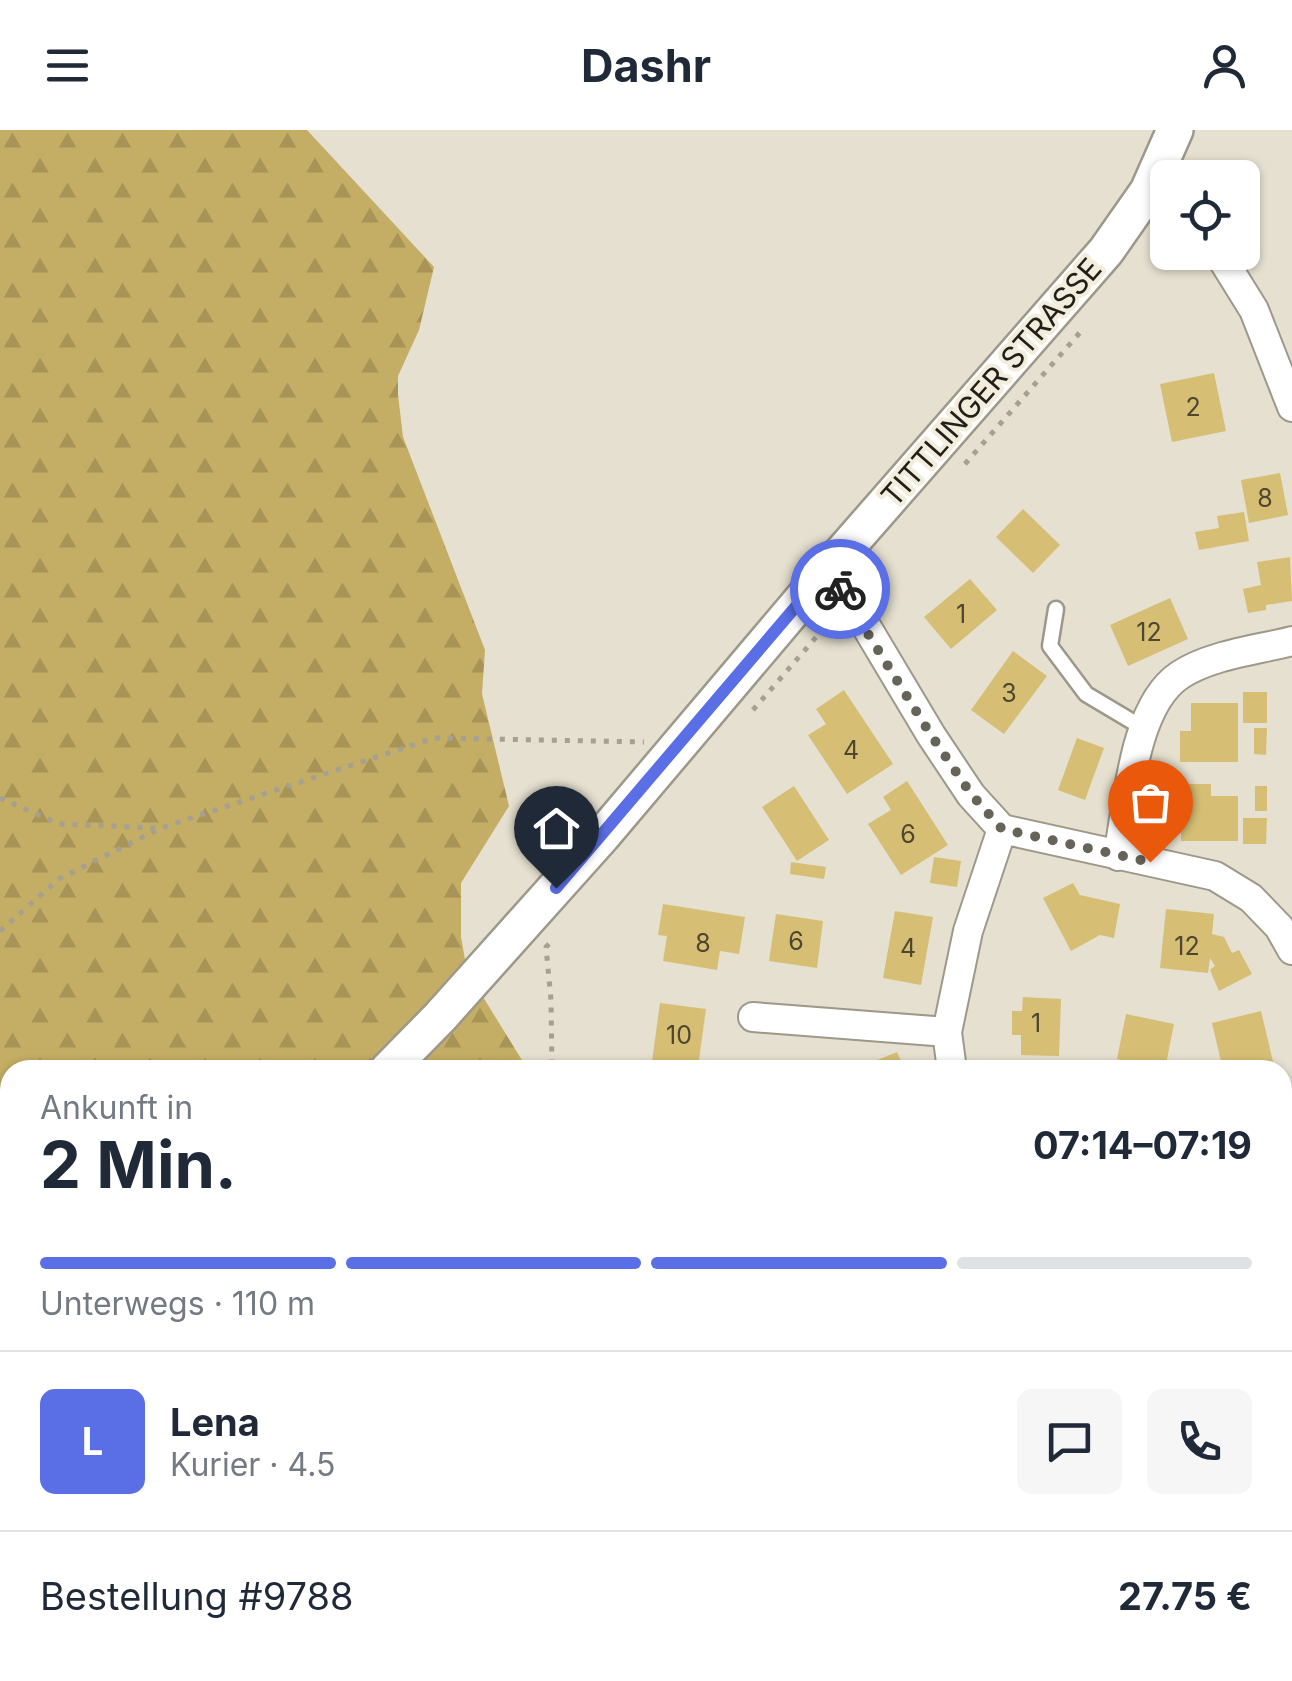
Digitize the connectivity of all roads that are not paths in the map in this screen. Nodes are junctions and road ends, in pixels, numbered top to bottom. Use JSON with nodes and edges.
{"nodes":[{"id":1,"x":1175,"y":130,"type":"edge"},
{"id":2,"x":1168,"y":160,"type":"edge"},
{"id":3,"x":1150,"y":206,"type":"edge"},
{"id":4,"x":1229,"y":270,"type":"edge"},
{"id":5,"x":1292,"y":408,"type":"edge"},
{"id":6,"x":827,"y":570,"type":"junction"},
{"id":7,"x":1056,"y":609,"type":"dead end"},
{"id":8,"x":1292,"y":641,"type":"edge"},
{"id":9,"x":1144,"y":728,"type":"junction"},
{"id":10,"x":1002,"y":829,"type":"junction"},
{"id":11,"x":1118,"y":856,"type":"junction"},
{"id":12,"x":1292,"y":950,"type":"edge"},
{"id":13,"x":753,"y":1017,"type":"dead end"},
{"id":14,"x":947,"y":1032,"type":"junction"},
{"id":15,"x":398,"y":1060,"type":"edge"},
{"id":16,"x":951,"y":1060,"type":"edge"}],
"edges":[{"from":1,"to":2,"type":"street","name":"TITTLINGER STRASSE"},
{"from":3,"to":6,"type":"street","name":"TITTLINGER STRASSE"},
{"from":4,"to":5,"type":"street"},
{"from":6,"to":10,"type":"street"},
{"from":6,"to":15,"type":"street","name":"TITTLINGER STRASSE"},
{"from":7,"to":9,"type":"lane"},
{"from":8,"to":9,"type":"street"},
{"from":9,"to":11,"type":"street"},
{"from":10,"to":11,"type":"street"},
{"from":10,"to":14,"type":"street"},
{"from":11,"to":12,"type":"street"},
{"from":13,"to":14,"type":"street"},
{"from":14,"to":16,"type":"street"}]}
